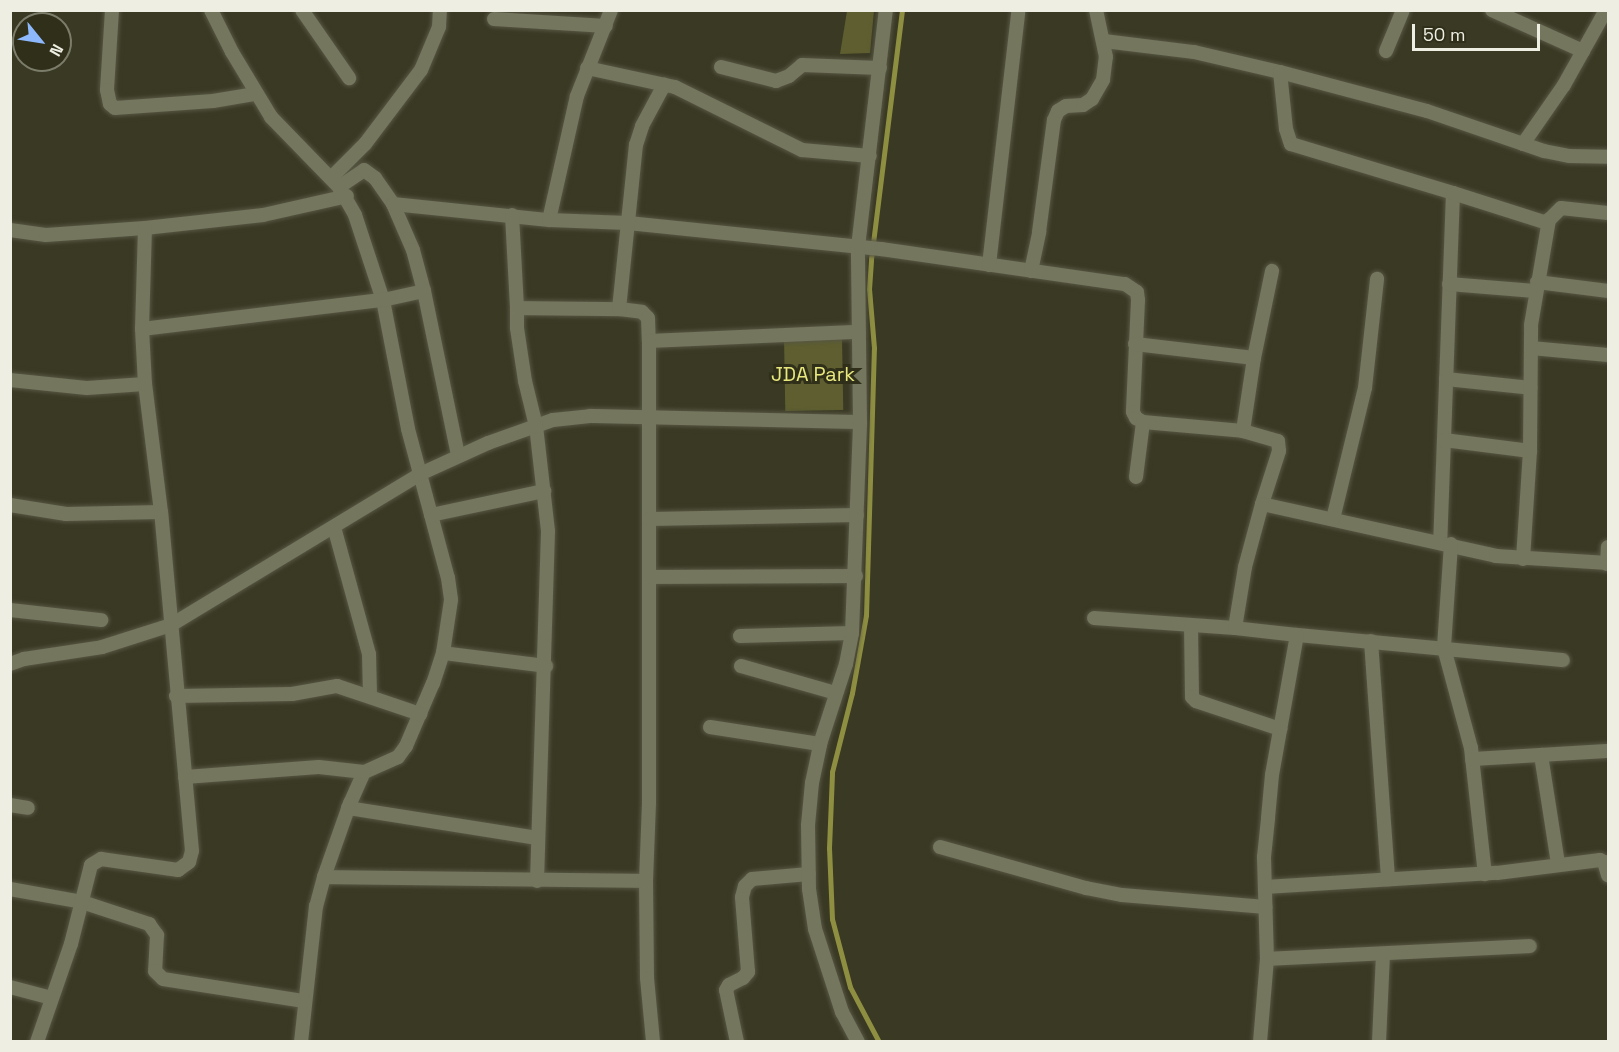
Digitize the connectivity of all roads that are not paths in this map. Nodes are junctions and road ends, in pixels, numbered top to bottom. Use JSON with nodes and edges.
{"nodes":[{"id":1,"x":112,"y":10,"type":"edge"},
{"id":2,"x":211,"y":10,"type":"edge"},
{"id":3,"x":302,"y":10,"type":"edge"},
{"id":4,"x":440,"y":10,"type":"edge"},
{"id":5,"x":612,"y":10,"type":"edge"},
{"id":6,"x":886,"y":10,"type":"edge"},
{"id":7,"x":1096,"y":10,"type":"edge"},
{"id":8,"x":1403,"y":10,"type":"edge"},
{"id":9,"x":1492,"y":10,"type":"edge"},
{"id":10,"x":1606,"y":10,"type":"edge"},
{"id":11,"x":1018,"y":13,"type":"dead end"},
{"id":12,"x":494,"y":19,"type":"dead end"},
{"id":13,"x":606,"y":26,"type":"junction"},
{"id":14,"x":1104,"y":41,"type":"junction"},
{"id":15,"x":1386,"y":51,"type":"dead end"},
{"id":16,"x":1583,"y":51,"type":"junction"},
{"id":17,"x":722,"y":67,"type":"dead end"},
{"id":18,"x":587,"y":68,"type":"junction"},
{"id":19,"x":880,"y":68,"type":"junction"},
{"id":20,"x":1280,"y":72,"type":"junction"},
{"id":21,"x":349,"y":78,"type":"dead end"},
{"id":22,"x":664,"y":85,"type":"junction"},
{"id":23,"x":255,"y":94,"type":"junction"},
{"id":24,"x":1522,"y":144,"type":"junction"},
{"id":25,"x":870,"y":156,"type":"junction"},
{"id":26,"x":1608,"y":157,"type":"edge"},
{"id":27,"x":339,"y":187,"type":"junction"},
{"id":28,"x":1453,"y":194,"type":"junction"},
{"id":29,"x":393,"y":204,"type":"junction"},
{"id":30,"x":1608,"y":213,"type":"edge"},
{"id":31,"x":512,"y":215,"type":"junction"},
{"id":32,"x":549,"y":220,"type":"junction"},
{"id":33,"x":1549,"y":220,"type":"junction"},
{"id":34,"x":628,"y":223,"type":"junction"},
{"id":35,"x":145,"y":228,"type":"junction"},
{"id":36,"x":10,"y":230,"type":"edge"},
{"id":37,"x":861,"y":248,"type":"junction"},
{"id":38,"x":988,"y":265,"type":"junction"},
{"id":39,"x":1031,"y":271,"type":"junction"},
{"id":40,"x":1272,"y":271,"type":"dead end"},
{"id":41,"x":1377,"y":279,"type":"dead end"},
{"id":42,"x":1449,"y":284,"type":"junction"},
{"id":43,"x":1536,"y":286,"type":"junction"},
{"id":44,"x":423,"y":291,"type":"junction"},
{"id":45,"x":1608,"y":291,"type":"edge"},
{"id":46,"x":382,"y":300,"type":"junction"},
{"id":47,"x":517,"y":308,"type":"junction"},
{"id":48,"x":619,"y":309,"type":"junction"},
{"id":49,"x":142,"y":329,"type":"junction"},
{"id":50,"x":859,"y":332,"type":"junction"},
{"id":51,"x":649,"y":341,"type":"junction"},
{"id":52,"x":1135,"y":344,"type":"junction"},
{"id":53,"x":1531,"y":348,"type":"junction"},
{"id":54,"x":1608,"y":355,"type":"edge"},
{"id":55,"x":1254,"y":358,"type":"junction"},
{"id":56,"x":1446,"y":379,"type":"junction"},
{"id":57,"x":10,"y":380,"type":"edge"},
{"id":58,"x":145,"y":384,"type":"junction"},
{"id":59,"x":1531,"y":388,"type":"junction"},
{"id":60,"x":649,"y":419,"type":"junction"},
{"id":61,"x":1143,"y":422,"type":"junction"},
{"id":62,"x":860,"y":423,"type":"junction"},
{"id":63,"x":536,"y":426,"type":"junction"},
{"id":64,"x":1243,"y":431,"type":"junction"},
{"id":65,"x":1444,"y":440,"type":"junction"},
{"id":66,"x":1530,"y":451,"type":"junction"},
{"id":67,"x":458,"y":455,"type":"junction"},
{"id":68,"x":420,"y":474,"type":"junction"},
{"id":69,"x":1136,"y":477,"type":"dead end"},
{"id":70,"x":544,"y":491,"type":"junction"},
{"id":71,"x":1262,"y":504,"type":"junction"},
{"id":72,"x":10,"y":505,"type":"edge"},
{"id":73,"x":161,"y":512,"type":"junction"},
{"id":74,"x":431,"y":515,"type":"junction"},
{"id":75,"x":857,"y":515,"type":"junction"},
{"id":76,"x":650,"y":519,"type":"junction"},
{"id":77,"x":1333,"y":519,"type":"junction"},
{"id":78,"x":334,"y":527,"type":"junction"},
{"id":79,"x":1445,"y":543,"type":"junction"},
{"id":80,"x":1608,"y":547,"type":"edge"},
{"id":81,"x":1523,"y":559,"type":"junction"},
{"id":82,"x":1607,"y":563,"type":"edge"},
{"id":83,"x":856,"y":576,"type":"junction"},
{"id":84,"x":650,"y":577,"type":"junction"},
{"id":85,"x":10,"y":610,"type":"edge"},
{"id":86,"x":1094,"y":618,"type":"dead end"},
{"id":87,"x":101,"y":620,"type":"dead end"},
{"id":88,"x":171,"y":625,"type":"junction"},
{"id":89,"x":1191,"y":625,"type":"junction"},
{"id":90,"x":1235,"y":628,"type":"junction"},
{"id":91,"x":852,"y":633,"type":"junction"},
{"id":92,"x":1297,"y":634,"type":"junction"},
{"id":93,"x":740,"y":636,"type":"dead end"},
{"id":94,"x":1371,"y":642,"type":"junction"},
{"id":95,"x":1444,"y":648,"type":"junction"},
{"id":96,"x":443,"y":653,"type":"junction"},
{"id":97,"x":1563,"y":660,"type":"dead end"},
{"id":98,"x":10,"y":663,"type":"edge"},
{"id":99,"x":546,"y":666,"type":"junction"},
{"id":100,"x":741,"y":666,"type":"dead end"},
{"id":101,"x":837,"y":693,"type":"junction"},
{"id":102,"x":176,"y":696,"type":"junction"},
{"id":103,"x":370,"y":696,"type":"junction"},
{"id":104,"x":420,"y":714,"type":"junction"},
{"id":105,"x":710,"y":727,"type":"dead end"},
{"id":106,"x":1280,"y":729,"type":"junction"},
{"id":107,"x":820,"y":744,"type":"junction"},
{"id":108,"x":1608,"y":751,"type":"edge"},
{"id":109,"x":1541,"y":755,"type":"junction"},
{"id":110,"x":1472,"y":759,"type":"junction"},
{"id":111,"x":364,"y":772,"type":"junction"},
{"id":112,"x":185,"y":777,"type":"junction"},
{"id":113,"x":10,"y":805,"type":"edge"},
{"id":114,"x":28,"y":808,"type":"dead end"},
{"id":115,"x":348,"y":808,"type":"junction"},
{"id":116,"x":537,"y":838,"type":"junction"},
{"id":117,"x":940,"y":847,"type":"dead end"},
{"id":118,"x":1558,"y":864,"type":"junction"},
{"id":119,"x":809,"y":874,"type":"junction"},
{"id":120,"x":1485,"y":874,"type":"junction"},
{"id":121,"x":1608,"y":875,"type":"edge"},
{"id":122,"x":324,"y":877,"type":"junction"},
{"id":123,"x":1388,"y":879,"type":"junction"},
{"id":124,"x":537,"y":881,"type":"junction"},
{"id":125,"x":646,"y":881,"type":"junction"},
{"id":126,"x":1265,"y":887,"type":"junction"},
{"id":127,"x":10,"y":889,"type":"edge"},
{"id":128,"x":82,"y":902,"type":"junction"},
{"id":129,"x":1266,"y":907,"type":"junction"},
{"id":130,"x":1530,"y":946,"type":"dead end"},
{"id":131,"x":1383,"y":954,"type":"junction"},
{"id":132,"x":1267,"y":959,"type":"junction"},
{"id":133,"x":10,"y":987,"type":"edge"},
{"id":134,"x":52,"y":998,"type":"junction"},
{"id":135,"x":304,"y":1001,"type":"junction"},
{"id":136,"x":37,"y":1041,"type":"edge"},
{"id":137,"x":301,"y":1041,"type":"edge"},
{"id":138,"x":653,"y":1041,"type":"edge"},
{"id":139,"x":738,"y":1041,"type":"edge"},
{"id":140,"x":858,"y":1041,"type":"edge"},
{"id":141,"x":1260,"y":1041,"type":"edge"},
{"id":142,"x":1379,"y":1041,"type":"edge"}],
"edges":[{"from":1,"to":23,"type":"street"},
{"from":2,"to":23,"type":"street"},
{"from":3,"to":21,"type":"street"},
{"from":4,"to":27,"type":"street"},
{"from":5,"to":13,"type":"street"},
{"from":6,"to":19,"type":"street"},
{"from":7,"to":14,"type":"street"},
{"from":8,"to":15,"type":"street"},
{"from":9,"to":16,"type":"street"},
{"from":10,"to":16,"type":"street"},
{"from":11,"to":38,"type":"street"},
{"from":12,"to":13,"type":"street"},
{"from":13,"to":18,"type":"street"},
{"from":14,"to":20,"type":"street"},
{"from":14,"to":39,"type":"street"},
{"from":16,"to":24,"type":"street"},
{"from":17,"to":19,"type":"street"},
{"from":18,"to":22,"type":"street"},
{"from":18,"to":32,"type":"street"},
{"from":19,"to":25,"type":"street"},
{"from":20,"to":24,"type":"street"},
{"from":20,"to":28,"type":"street"},
{"from":22,"to":25,"type":"street"},
{"from":22,"to":34,"type":"street"},
{"from":23,"to":27,"type":"street"},
{"from":24,"to":26,"type":"street"},
{"from":25,"to":37,"type":"street"},
{"from":27,"to":29,"type":"street"},
{"from":27,"to":35,"type":"street"},
{"from":27,"to":46,"type":"street"},
{"from":28,"to":33,"type":"street"},
{"from":28,"to":42,"type":"street"},
{"from":29,"to":31,"type":"street"},
{"from":29,"to":44,"type":"street"},
{"from":30,"to":33,"type":"street"},
{"from":31,"to":32,"type":"street"},
{"from":31,"to":47,"type":"street"},
{"from":32,"to":34,"type":"street"},
{"from":33,"to":43,"type":"street"},
{"from":34,"to":37,"type":"street"},
{"from":34,"to":48,"type":"street"},
{"from":35,"to":36,"type":"street"},
{"from":35,"to":49,"type":"street"},
{"from":37,"to":38,"type":"street"},
{"from":37,"to":50,"type":"street"},
{"from":38,"to":39,"type":"street"},
{"from":39,"to":52,"type":"street"},
{"from":40,"to":55,"type":"street"},
{"from":41,"to":77,"type":"street"},
{"from":42,"to":43,"type":"street"},
{"from":42,"to":56,"type":"street"},
{"from":43,"to":45,"type":"street"},
{"from":43,"to":53,"type":"street"},
{"from":44,"to":46,"type":"street"},
{"from":44,"to":67,"type":"street"},
{"from":46,"to":49,"type":"street"},
{"from":46,"to":68,"type":"street"},
{"from":47,"to":48,"type":"street"},
{"from":47,"to":63,"type":"street"},
{"from":48,"to":51,"type":"street"},
{"from":49,"to":58,"type":"street"},
{"from":50,"to":51,"type":"street"},
{"from":50,"to":62,"type":"street"},
{"from":51,"to":60,"type":"street"},
{"from":52,"to":55,"type":"street"},
{"from":52,"to":61,"type":"street"},
{"from":53,"to":54,"type":"street"},
{"from":53,"to":59,"type":"street"},
{"from":55,"to":64,"type":"street"},
{"from":56,"to":59,"type":"street"},
{"from":56,"to":65,"type":"street"},
{"from":57,"to":58,"type":"street"},
{"from":58,"to":73,"type":"street"},
{"from":59,"to":66,"type":"street"},
{"from":60,"to":62,"type":"street"},
{"from":60,"to":63,"type":"street"},
{"from":60,"to":76,"type":"street"},
{"from":61,"to":64,"type":"street"},
{"from":61,"to":69,"type":"street"},
{"from":62,"to":75,"type":"street"},
{"from":63,"to":67,"type":"street"},
{"from":63,"to":70,"type":"street"},
{"from":64,"to":71,"type":"street"},
{"from":65,"to":66,"type":"street"},
{"from":65,"to":79,"type":"street"},
{"from":66,"to":81,"type":"street"},
{"from":67,"to":68,"type":"street"},
{"from":68,"to":74,"type":"street"},
{"from":68,"to":78,"type":"street"},
{"from":70,"to":74,"type":"street"},
{"from":70,"to":99,"type":"street"},
{"from":71,"to":77,"type":"street"},
{"from":71,"to":90,"type":"street"},
{"from":72,"to":73,"type":"street"},
{"from":73,"to":88,"type":"street"},
{"from":74,"to":96,"type":"street"},
{"from":75,"to":76,"type":"street"},
{"from":75,"to":83,"type":"street"},
{"from":76,"to":84,"type":"street"},
{"from":77,"to":79,"type":"street"},
{"from":78,"to":88,"type":"street"},
{"from":78,"to":103,"type":"street"},
{"from":79,"to":81,"type":"street"},
{"from":79,"to":95,"type":"street"},
{"from":80,"to":82,"type":"street"},
{"from":81,"to":82,"type":"street"},
{"from":83,"to":84,"type":"street"},
{"from":83,"to":91,"type":"street"},
{"from":84,"to":125,"type":"street"},
{"from":85,"to":87,"type":"street"},
{"from":86,"to":89,"type":"street"},
{"from":88,"to":98,"type":"street"},
{"from":88,"to":102,"type":"street"},
{"from":89,"to":90,"type":"street"},
{"from":89,"to":106,"type":"street"},
{"from":90,"to":92,"type":"street"},
{"from":91,"to":93,"type":"street"},
{"from":91,"to":101,"type":"street"},
{"from":92,"to":94,"type":"street"},
{"from":92,"to":106,"type":"street"},
{"from":94,"to":95,"type":"street"},
{"from":94,"to":123,"type":"street"},
{"from":95,"to":97,"type":"street"},
{"from":95,"to":110,"type":"street"},
{"from":96,"to":99,"type":"street"},
{"from":96,"to":104,"type":"street"},
{"from":99,"to":116,"type":"street"},
{"from":100,"to":101,"type":"street"},
{"from":101,"to":107,"type":"street"},
{"from":102,"to":103,"type":"street"},
{"from":102,"to":112,"type":"street"},
{"from":103,"to":104,"type":"street"},
{"from":104,"to":111,"type":"street"},
{"from":105,"to":107,"type":"street"},
{"from":106,"to":126,"type":"street"},
{"from":107,"to":119,"type":"street"},
{"from":108,"to":109,"type":"street"},
{"from":109,"to":110,"type":"street"},
{"from":109,"to":118,"type":"street"},
{"from":110,"to":120,"type":"street"},
{"from":111,"to":112,"type":"street"},
{"from":111,"to":115,"type":"street"},
{"from":112,"to":128,"type":"street"},
{"from":113,"to":114,"type":"street"},
{"from":115,"to":116,"type":"street"},
{"from":115,"to":122,"type":"street"},
{"from":116,"to":124,"type":"street"},
{"from":117,"to":129,"type":"street"},
{"from":118,"to":120,"type":"street"},
{"from":118,"to":121,"type":"street"},
{"from":119,"to":139,"type":"street"},
{"from":119,"to":140,"type":"street"},
{"from":120,"to":123,"type":"street"},
{"from":122,"to":124,"type":"street"},
{"from":122,"to":135,"type":"street"},
{"from":123,"to":126,"type":"street"},
{"from":124,"to":125,"type":"street"},
{"from":125,"to":138,"type":"street"},
{"from":126,"to":129,"type":"street"},
{"from":127,"to":128,"type":"street"},
{"from":128,"to":134,"type":"street"},
{"from":128,"to":135,"type":"street"},
{"from":129,"to":132,"type":"street"},
{"from":130,"to":131,"type":"street"},
{"from":131,"to":132,"type":"street"},
{"from":131,"to":142,"type":"street"},
{"from":132,"to":141,"type":"street"},
{"from":133,"to":134,"type":"street"},
{"from":134,"to":136,"type":"street"},
{"from":135,"to":137,"type":"street"}]}
